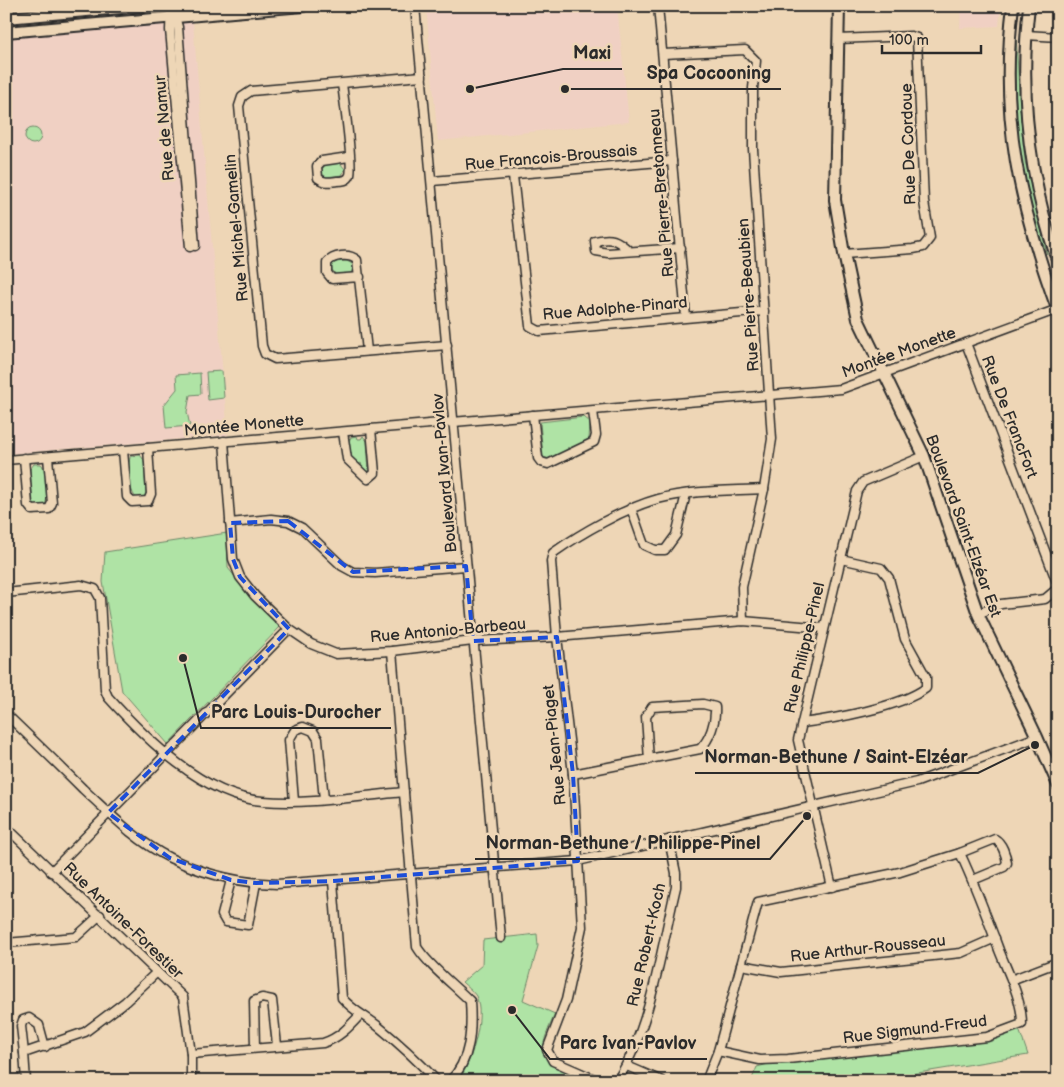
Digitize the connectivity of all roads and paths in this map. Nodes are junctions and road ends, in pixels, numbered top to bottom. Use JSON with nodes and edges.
{"nodes":[{"id":1,"x":144,"y":6,"type":"edge"},
{"id":2,"x":172,"y":6,"type":"edge"},
{"id":3,"x":303,"y":6,"type":"edge"},
{"id":4,"x":415,"y":6,"type":"edge"},
{"id":5,"x":658,"y":6,"type":"edge"},
{"id":6,"x":839,"y":6,"type":"edge"},
{"id":7,"x":1013,"y":6,"type":"edge"},
{"id":8,"x":1029,"y":6,"type":"edge"},
{"id":9,"x":6,"y":18,"type":"edge"},
{"id":10,"x":173,"y":18,"type":"junction"},
{"id":11,"x":6,"y":32,"type":"edge"},
{"id":12,"x":1026,"y":35,"type":"junction"},
{"id":13,"x":1058,"y":37,"type":"edge"},
{"id":14,"x":838,"y":40,"type":"junction"},
{"id":15,"x":663,"y":54,"type":"junction"},
{"id":16,"x":422,"y":76,"type":"junction"},
{"id":17,"x":342,"y":84,"type":"junction"},
{"id":18,"x":349,"y":157,"type":"junction"},
{"id":19,"x":672,"y":161,"type":"junction"},
{"id":20,"x":513,"y":176,"type":"junction"},
{"id":21,"x":432,"y":181,"type":"junction"},
{"id":22,"x":193,"y":246,"type":"dead end"},
{"id":23,"x":681,"y":248,"type":"junction"},
{"id":24,"x":629,"y":251,"type":"dead end"},
{"id":25,"x":844,"y":254,"type":"junction"},
{"id":26,"x":1058,"y":262,"type":"edge"},
{"id":27,"x":360,"y":277,"type":"junction"},
{"id":28,"x":1058,"y":310,"type":"edge"},
{"id":29,"x":764,"y":311,"type":"junction"},
{"id":30,"x":686,"y":317,"type":"junction"},
{"id":31,"x":966,"y":343,"type":"junction"},
{"id":32,"x":448,"y":345,"type":"junction"},
{"id":33,"x":367,"y":351,"type":"junction"},
{"id":34,"x":884,"y":374,"type":"junction"},
{"id":35,"x":770,"y":396,"type":"junction"},
{"id":36,"x":593,"y":411,"type":"junction"},
{"id":37,"x":534,"y":415,"type":"junction"},
{"id":38,"x":454,"y":422,"type":"junction"},
{"id":39,"x":371,"y":429,"type":"junction"},
{"id":40,"x":343,"y":432,"type":"junction"},
{"id":41,"x":224,"y":441,"type":"junction"},
{"id":42,"x":148,"y":448,"type":"junction"},
{"id":43,"x":123,"y":450,"type":"junction"},
{"id":44,"x":48,"y":456,"type":"junction"},
{"id":45,"x":924,"y":456,"type":"junction"},
{"id":46,"x":24,"y":458,"type":"junction"},
{"id":47,"x":6,"y":460,"type":"edge"},
{"id":48,"x":764,"y":489,"type":"junction"},
{"id":49,"x":686,"y":494,"type":"junction"},
{"id":50,"x":631,"y":508,"type":"junction"},
{"id":51,"x":230,"y":523,"type":"junction"},
{"id":52,"x":841,"y":559,"type":"junction"},
{"id":53,"x":466,"y":566,"type":"junction"},
{"id":54,"x":1058,"y":586,"type":"edge"},
{"id":55,"x":6,"y":593,"type":"edge"},
{"id":56,"x":978,"y":614,"type":"junction"},
{"id":57,"x":743,"y":621,"type":"junction"},
{"id":58,"x":824,"y":628,"type":"junction"},
{"id":59,"x":289,"y":629,"type":"junction"},
{"id":60,"x":557,"y":637,"type":"junction"},
{"id":61,"x":473,"y":641,"type":"junction"},
{"id":62,"x":392,"y":651,"type":"junction"},
{"id":63,"x":6,"y":714,"type":"edge"},
{"id":64,"x":802,"y":722,"type":"junction"},
{"id":65,"x":1037,"y":736,"type":"junction"},
{"id":66,"x":168,"y":754,"type":"junction"},
{"id":67,"x":649,"y":760,"type":"junction"},
{"id":68,"x":573,"y":774,"type":"junction"},
{"id":69,"x":1058,"y":785,"type":"edge"},
{"id":70,"x":404,"y":792,"type":"junction"},
{"id":71,"x":324,"y":799,"type":"junction"},
{"id":72,"x":294,"y":801,"type":"junction"},
{"id":73,"x":814,"y":806,"type":"junction"},
{"id":74,"x":108,"y":813,"type":"junction"},
{"id":75,"x":6,"y":827,"type":"edge"},
{"id":76,"x":669,"y":840,"type":"junction"},
{"id":77,"x":960,"y":853,"type":"junction"},
{"id":78,"x":578,"y":862,"type":"junction"},
{"id":79,"x":496,"y":866,"type":"junction"},
{"id":80,"x":51,"y":872,"type":"junction"},
{"id":81,"x":411,"y":873,"type":"junction"},
{"id":82,"x":231,"y":880,"type":"junction"},
{"id":83,"x":973,"y":880,"type":"junction"},
{"id":84,"x":333,"y":881,"type":"junction"},
{"id":85,"x":256,"y":883,"type":"junction"},
{"id":86,"x":832,"y":887,"type":"junction"},
{"id":87,"x":100,"y":915,"type":"junction"},
{"id":88,"x":500,"y":938,"type":"dead end"},
{"id":89,"x":995,"y":938,"type":"junction"},
{"id":90,"x":6,"y":943,"type":"edge"},
{"id":91,"x":1058,"y":962,"type":"edge"},
{"id":92,"x":742,"y":965,"type":"junction"},
{"id":93,"x":157,"y":972,"type":"junction"},
{"id":94,"x":1011,"y":980,"type":"junction"},
{"id":95,"x":360,"y":1015,"type":"junction"},
{"id":96,"x":277,"y":1045,"type":"junction"},
{"id":97,"x":45,"y":1047,"type":"junction"},
{"id":98,"x":255,"y":1047,"type":"junction"},
{"id":99,"x":718,"y":1051,"type":"junction"},
{"id":100,"x":24,"y":1053,"type":"junction"},
{"id":101,"x":191,"y":1054,"type":"junction"},
{"id":102,"x":627,"y":1066,"type":"junction"},
{"id":103,"x":26,"y":1081,"type":"edge"},
{"id":104,"x":191,"y":1081,"type":"edge"},
{"id":105,"x":437,"y":1081,"type":"edge"},
{"id":106,"x":450,"y":1081,"type":"edge"},
{"id":107,"x":599,"y":1081,"type":"edge"},
{"id":108,"x":617,"y":1081,"type":"edge"},
{"id":109,"x":662,"y":1081,"type":"edge"},
{"id":110,"x":706,"y":1081,"type":"edge"}],
"edges":[{"from":1,"to":9,"type":"street"},
{"from":2,"to":10,"type":"street","name":"Rue de Namur"},
{"from":3,"to":10,"type":"street"},
{"from":4,"to":16,"type":"street","name":"Boulevard Ivan-Pavlov"},
{"from":5,"to":15,"type":"street","name":"Rue Pierre-Bretonneau"},
{"from":6,"to":14,"type":"street","name":"Boulevard Saint-Elzéar Est"},
{"from":7,"to":28,"type":"street"},
{"from":8,"to":12,"type":"street"},
{"from":10,"to":11,"type":"street"},
{"from":10,"to":22,"type":"street","name":"Rue de Namur"},
{"from":12,"to":13,"type":"street"},
{"from":12,"to":26,"type":"street"},
{"from":14,"to":25,"type":"street","name":"Boulevard Saint-Elzéar Est"},
{"from":14,"to":25,"type":"street","name":"Rue De Cordoue"},
{"from":15,"to":19,"type":"street","name":"Rue Pierre-Bretonneau"},
{"from":15,"to":29,"type":"street","name":"Rue Pierre-Beaubien"},
{"from":16,"to":17,"type":"street","name":"Rue Michel-Gamelin"},
{"from":16,"to":21,"type":"street","name":"Boulevard Ivan-Pavlov"},
{"from":17,"to":18,"type":"street"},
{"from":17,"to":33,"type":"street","name":"Rue Michel-Gamelin"},
{"from":18,"to":18,"type":"street"},
{"from":19,"to":20,"type":"street","name":"Rue Francois-Broussais"},
{"from":19,"to":23,"type":"street","name":"Rue Pierre-Bretonneau"},
{"from":20,"to":21,"type":"street","name":"Rue Francois-Broussais"},
{"from":20,"to":30,"type":"street","name":"Rue Adolphe-Pinard"},
{"from":21,"to":32,"type":"street","name":"Boulevard Ivan-Pavlov"},
{"from":23,"to":24,"type":"street"},
{"from":23,"to":30,"type":"street","name":"Rue Pierre-Bretonneau"},
{"from":25,"to":34,"type":"street","name":"Boulevard Saint-Elzéar Est"},
{"from":27,"to":27,"type":"street"},
{"from":27,"to":33,"type":"street"},
{"from":28,"to":31,"type":"street","name":"Montée Monette"},
{"from":29,"to":30,"type":"street","name":"Rue Adolphe-Pinard"},
{"from":29,"to":35,"type":"street","name":"Rue Pierre-Beaubien"},
{"from":31,"to":34,"type":"street","name":"Montée Monette"},
{"from":31,"to":54,"type":"street","name":"Rue De FrancFort"},
{"from":32,"to":33,"type":"street","name":"Rue Michel-Gamelin"},
{"from":32,"to":38,"type":"street","name":"Boulevard Ivan-Pavlov"},
{"from":34,"to":35,"type":"street","name":"Montée Monette"},
{"from":34,"to":45,"type":"street","name":"Boulevard Saint-Elzéar Est"},
{"from":35,"to":36,"type":"street","name":"Montée Monette"},
{"from":35,"to":48,"type":"street","name":"Rue Pierre-Beaubien"},
{"from":36,"to":37,"type":"street","name":"Montée Monette"},
{"from":36,"to":37,"type":"street"},
{"from":37,"to":38,"type":"street","name":"Montée Monette"},
{"from":38,"to":39,"type":"street","name":"Montée Monette"},
{"from":38,"to":53,"type":"street","name":"Boulevard Ivan-Pavlov"},
{"from":39,"to":40,"type":"street","name":"Montée Monette"},
{"from":39,"to":40,"type":"street"},
{"from":40,"to":41,"type":"street","name":"Montée Monette"},
{"from":41,"to":42,"type":"street","name":"Montée Monette"},
{"from":41,"to":51,"type":"street","name":"Rue Antonio-Barbeau"},
{"from":42,"to":43,"type":"street","name":"Montée Monette"},
{"from":42,"to":43,"type":"street"},
{"from":43,"to":44,"type":"street","name":"Montée Monette"},
{"from":44,"to":46,"type":"street","name":"Montée Monette"},
{"from":44,"to":46,"type":"street"},
{"from":45,"to":52,"type":"street","name":"Rue Philippe-Pinel"},
{"from":45,"to":56,"type":"street","name":"Boulevard Saint-Elzéar Est"},
{"from":46,"to":47,"type":"street","name":"Montée Monette"},
{"from":48,"to":49,"type":"street","name":"Rue Jean-Piaget"},
{"from":48,"to":57,"type":"street","name":"Rue Pierre-Beaubien"},
{"from":49,"to":50,"type":"street","name":"Rue Jean-Piaget"},
{"from":49,"to":50,"type":"street"},
{"from":50,"to":60,"type":"street","name":"Rue Jean-Piaget"},
{"from":51,"to":53,"type":"street"},
{"from":51,"to":59,"type":"street","name":"Rue Antonio-Barbeau"},
{"from":52,"to":58,"type":"street","name":"Rue Philippe-Pinel"},
{"from":52,"to":64,"type":"street"},
{"from":53,"to":61,"type":"street","name":"Boulevard Ivan-Pavlov"},
{"from":54,"to":56,"type":"street","name":"Rue De FrancFort"},
{"from":55,"to":66,"type":"street"},
{"from":56,"to":65,"type":"street","name":"Boulevard Saint-Elzéar Est"},
{"from":57,"to":58,"type":"street","name":"Rue Antonio-Barbeau"},
{"from":57,"to":60,"type":"street","name":"Rue Antonio-Barbeau"},
{"from":58,"to":64,"type":"street","name":"Rue Philippe-Pinel"},
{"from":59,"to":62,"type":"street","name":"Rue Antonio-Barbeau"},
{"from":59,"to":66,"type":"street"},
{"from":60,"to":61,"type":"street","name":"Rue Antonio-Barbeau"},
{"from":60,"to":68,"type":"street","name":"Rue Jean-Piaget"},
{"from":61,"to":62,"type":"street","name":"Rue Antonio-Barbeau"},
{"from":61,"to":79,"type":"street","name":"Boulevard Ivan-Pavlov"},
{"from":62,"to":70,"type":"street"},
{"from":63,"to":74,"type":"street"},
{"from":64,"to":73,"type":"street","name":"Rue Philippe-Pinel"},
{"from":65,"to":69,"type":"street","name":"Boulevard Saint-Elzéar Est"},
{"from":65,"to":73,"type":"street"},
{"from":66,"to":72,"type":"street"},
{"from":66,"to":74,"type":"street"},
{"from":67,"to":67,"type":"street"},
{"from":67,"to":68,"type":"street"},
{"from":68,"to":78,"type":"street","name":"Rue Jean-Piaget"},
{"from":70,"to":71,"type":"street"},
{"from":70,"to":81,"type":"street"},
{"from":71,"to":72,"type":"street"},
{"from":71,"to":72,"type":"street"},
{"from":73,"to":76,"type":"street"},
{"from":73,"to":86,"type":"street","name":"Rue Philippe-Pinel"},
{"from":74,"to":80,"type":"street"},
{"from":74,"to":82,"type":"street"},
{"from":75,"to":80,"type":"street","name":"Rue Antoine-Forestier"},
{"from":76,"to":78,"type":"street"},
{"from":76,"to":102,"type":"street","name":"Rue Robert-Koch"},
{"from":77,"to":83,"type":"street","name":"Rue Sigmund-Freud"},
{"from":77,"to":83,"type":"street"},
{"from":77,"to":86,"type":"street"},
{"from":78,"to":79,"type":"street"},
{"from":78,"to":107,"type":"street","name":"Rue Jean-Piaget"},
{"from":79,"to":81,"type":"street"},
{"from":79,"to":88,"type":"street","name":"Boulevard Ivan-Pavlov"},
{"from":80,"to":87,"type":"street","name":"Rue Antoine-Forestier"},
{"from":81,"to":84,"type":"street"},
{"from":81,"to":106,"type":"street"},
{"from":82,"to":85,"type":"street"},
{"from":82,"to":85,"type":"street"},
{"from":83,"to":89,"type":"street","name":"Rue Sigmund-Freud"},
{"from":84,"to":85,"type":"street"},
{"from":84,"to":95,"type":"street"},
{"from":86,"to":92,"type":"street"},
{"from":87,"to":90,"type":"street"},
{"from":87,"to":93,"type":"street","name":"Rue Antoine-Forestier"},
{"from":89,"to":92,"type":"street","name":"Rue Arthur-Rousseau"},
{"from":89,"to":94,"type":"street","name":"Rue Sigmund-Freud"},
{"from":91,"to":94,"type":"street"},
{"from":92,"to":99,"type":"street"},
{"from":93,"to":97,"type":"street"},
{"from":93,"to":101,"type":"street","name":"Rue Antoine-Forestier"},
{"from":94,"to":99,"type":"street","name":"Rue Sigmund-Freud"},
{"from":95,"to":96,"type":"street"},
{"from":95,"to":105,"type":"street"},
{"from":96,"to":98,"type":"street"},
{"from":96,"to":98,"type":"street"},
{"from":97,"to":100,"type":"street"},
{"from":97,"to":100,"type":"street"},
{"from":98,"to":101,"type":"street"},
{"from":99,"to":110,"type":"street"},
{"from":100,"to":103,"type":"street"},
{"from":101,"to":104,"type":"street","name":"Rue Antoine-Forestier"},
{"from":102,"to":108,"type":"street","name":"Rue Robert-Koch"},
{"from":102,"to":109,"type":"street"}]}
